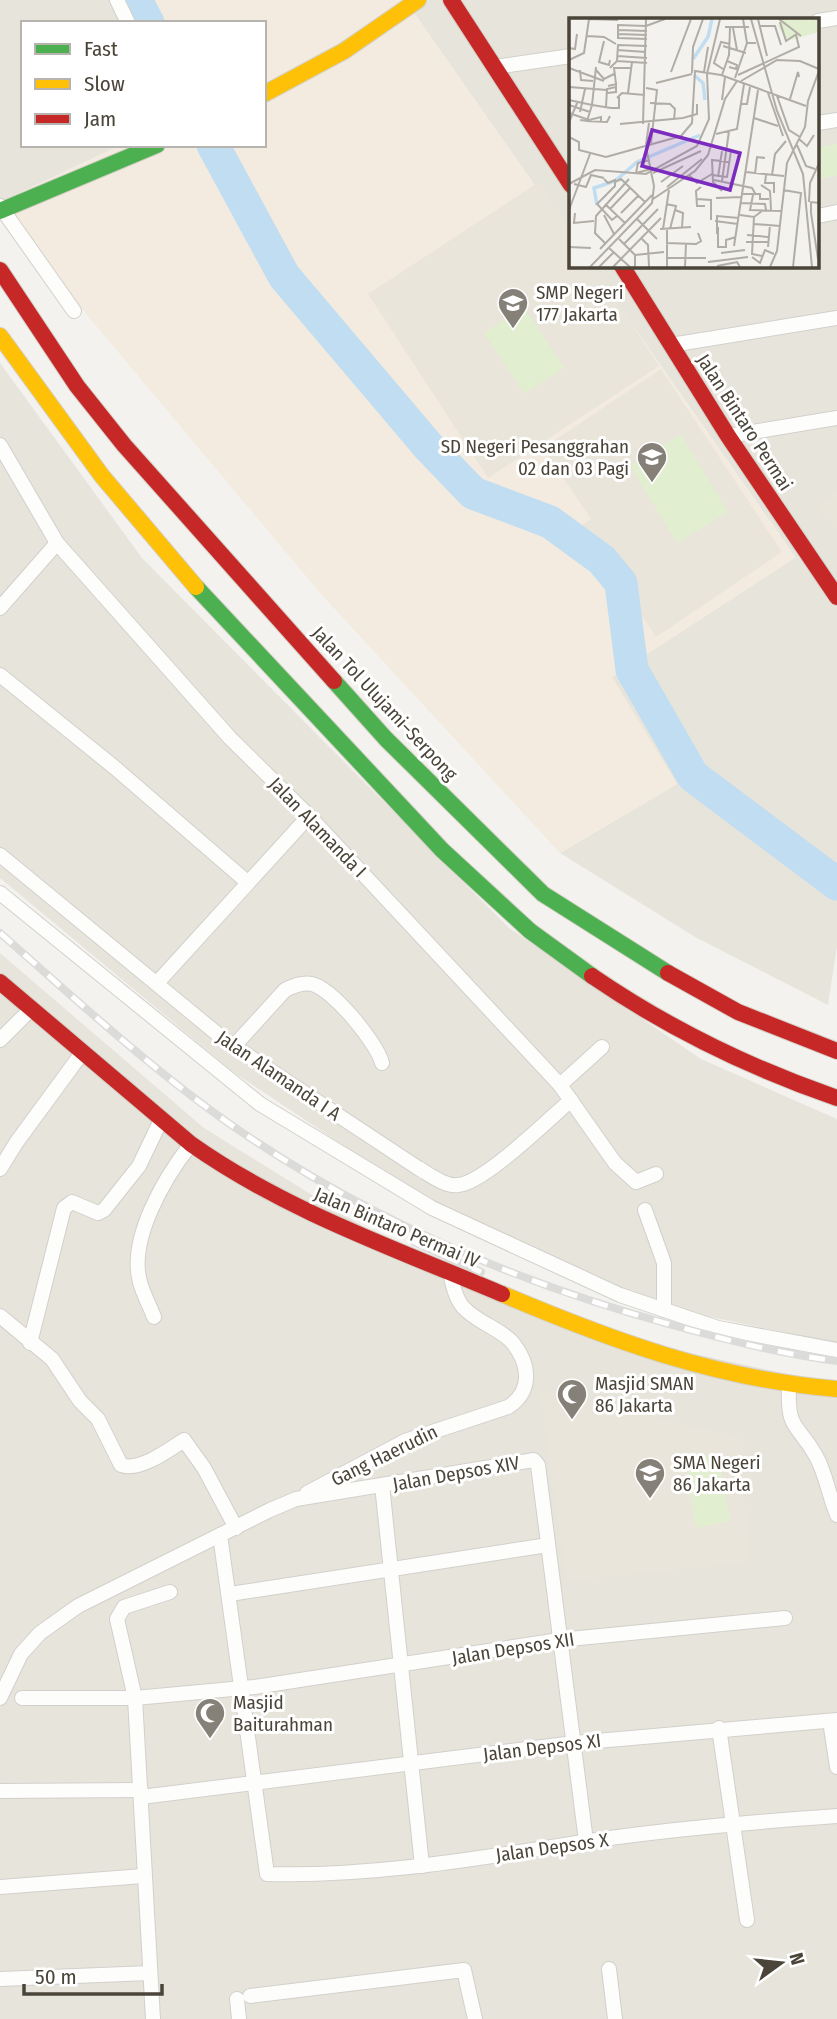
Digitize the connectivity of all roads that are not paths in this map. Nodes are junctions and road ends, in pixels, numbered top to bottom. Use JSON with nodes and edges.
{"nodes":[{"id":1,"x":117,"y":0,"type":"edge"},
{"id":2,"x":418,"y":0,"type":"edge"},
{"id":3,"x":451,"y":0,"type":"edge"},
{"id":4,"x":127,"y":21,"type":"edge"},
{"id":5,"x":569,"y":56,"type":"edge"},
{"id":6,"x":495,"y":67,"type":"junction"},
{"id":7,"x":266,"y":93,"type":"edge"},
{"id":8,"x":152,"y":147,"type":"edge"},
{"id":9,"x":564,"y":161,"type":"edge"},
{"id":10,"x":569,"y":178,"type":"edge"},
{"id":11,"x":1,"y":209,"type":"edge"},
{"id":12,"x":623,"y":268,"type":"edge"},
{"id":13,"x":0,"y":270,"type":"edge"},
{"id":14,"x":74,"y":311,"type":"dead end"},
{"id":15,"x":837,"y":317,"type":"edge"},
{"id":16,"x":0,"y":336,"type":"edge"},
{"id":17,"x":671,"y":345,"type":"junction"},
{"id":18,"x":837,"y":418,"type":"edge"},
{"id":19,"x":727,"y":436,"type":"junction"},
{"id":20,"x":0,"y":445,"type":"edge"},
{"id":21,"x":57,"y":543,"type":"junction"},
{"id":22,"x":837,"y":597,"type":"edge"},
{"id":23,"x":0,"y":608,"type":"edge"},
{"id":24,"x":0,"y":675,"type":"edge"},
{"id":25,"x":309,"y":816,"type":"junction"},
{"id":26,"x":0,"y":855,"type":"edge"},
{"id":27,"x":246,"y":881,"type":"junction"},
{"id":28,"x":0,"y":893,"type":"edge"},
{"id":29,"x":0,"y":982,"type":"edge"},
{"id":30,"x":157,"y":983,"type":"junction"},
{"id":31,"x":31,"y":1009,"type":"junction"},
{"id":32,"x":0,"y":1040,"type":"edge"},
{"id":33,"x":234,"y":1046,"type":"junction"},
{"id":34,"x":602,"y":1047,"type":"dead end"},
{"id":35,"x":837,"y":1051,"type":"edge"},
{"id":36,"x":82,"y":1054,"type":"junction"},
{"id":37,"x":382,"y":1063,"type":"dead end"},
{"id":38,"x":560,"y":1086,"type":"junction"},
{"id":39,"x":837,"y":1098,"type":"edge"},
{"id":40,"x":571,"y":1100,"type":"junction"},
{"id":41,"x":160,"y":1120,"type":"junction"},
{"id":42,"x":191,"y":1144,"type":"junction"},
{"id":43,"x":0,"y":1169,"type":"edge"},
{"id":44,"x":656,"y":1174,"type":"dead end"},
{"id":45,"x":645,"y":1210,"type":"dead end"},
{"id":46,"x":450,"y":1272,"type":"junction"},
{"id":47,"x":664,"y":1310,"type":"junction"},
{"id":48,"x":0,"y":1316,"type":"edge"},
{"id":49,"x":154,"y":1317,"type":"dead end"},
{"id":50,"x":30,"y":1343,"type":"junction"},
{"id":51,"x":837,"y":1350,"type":"edge"},
{"id":52,"x":789,"y":1385,"type":"junction"},
{"id":53,"x":837,"y":1390,"type":"edge"},
{"id":54,"x":382,"y":1485,"type":"junction"},
{"id":55,"x":296,"y":1499,"type":"junction"},
{"id":56,"x":837,"y":1515,"type":"edge"},
{"id":57,"x":236,"y":1528,"type":"junction"},
{"id":58,"x":220,"y":1535,"type":"junction"},
{"id":59,"x":548,"y":1545,"type":"junction"},
{"id":60,"x":393,"y":1569,"type":"junction"},
{"id":61,"x":170,"y":1592,"type":"dead end"},
{"id":62,"x":229,"y":1594,"type":"junction"},
{"id":63,"x":785,"y":1618,"type":"dead end"},
{"id":64,"x":559,"y":1640,"type":"junction"},
{"id":65,"x":401,"y":1666,"type":"junction"},
{"id":66,"x":242,"y":1688,"type":"junction"},
{"id":67,"x":0,"y":1698,"type":"edge"},
{"id":68,"x":22,"y":1698,"type":"dead end"},
{"id":69,"x":135,"y":1698,"type":"junction"},
{"id":70,"x":833,"y":1721,"type":"edge"},
{"id":71,"x":719,"y":1728,"type":"junction"},
{"id":72,"x":574,"y":1743,"type":"junction"},
{"id":73,"x":410,"y":1764,"type":"junction"},
{"id":74,"x":837,"y":1767,"type":"edge"},
{"id":75,"x":256,"y":1782,"type":"junction"},
{"id":76,"x":0,"y":1791,"type":"edge"},
{"id":77,"x":141,"y":1793,"type":"junction"},
{"id":78,"x":837,"y":1816,"type":"edge"},
{"id":79,"x":734,"y":1824,"type":"junction"},
{"id":80,"x":586,"y":1841,"type":"junction"},
{"id":81,"x":422,"y":1866,"type":"junction"},
{"id":82,"x":143,"y":1876,"type":"junction"},
{"id":83,"x":0,"y":1887,"type":"edge"},
{"id":84,"x":747,"y":1920,"type":"dead end"},
{"id":85,"x":609,"y":1969,"type":"dead end"},
{"id":86,"x":150,"y":1973,"type":"junction"},
{"id":87,"x":0,"y":1979,"type":"edge"},
{"id":88,"x":153,"y":2019,"type":"edge"},
{"id":89,"x":239,"y":2019,"type":"edge"},
{"id":90,"x":475,"y":2019,"type":"edge"},
{"id":91,"x":615,"y":2019,"type":"edge"}],
"edges":[{"from":1,"to":4,"type":"street"},
{"from":2,"to":7,"type":"main road"},
{"from":3,"to":6,"type":"main road"},
{"from":5,"to":6,"type":"street"},
{"from":6,"to":9,"type":"main road"},
{"from":8,"to":11,"type":"main road"},
{"from":9,"to":10,"type":"main road"},
{"from":11,"to":14,"type":"street"},
{"from":12,"to":17,"type":"main road","name":"Jalan Bintaro Permai"},
{"from":13,"to":35,"type":"main road","name":"Jalan Tol Ulujami–Serpong"},
{"from":15,"to":17,"type":"street"},
{"from":16,"to":39,"type":"main road"},
{"from":17,"to":19,"type":"main road","name":"Jalan Bintaro Permai"},
{"from":18,"to":19,"type":"street"},
{"from":19,"to":22,"type":"main road","name":"Jalan Bintaro Permai"},
{"from":20,"to":21,"type":"street","name":"Jalan Alamanda I"},
{"from":21,"to":23,"type":"street"},
{"from":21,"to":25,"type":"street","name":"Jalan Alamanda I"},
{"from":24,"to":27,"type":"street"},
{"from":25,"to":27,"type":"street"},
{"from":25,"to":38,"type":"street","name":"Jalan Alamanda I"},
{"from":26,"to":30,"type":"street","name":"Jalan Alamanda I A"},
{"from":27,"to":30,"type":"street"},
{"from":28,"to":47,"type":"street"},
{"from":29,"to":31,"type":"main road","name":"Jalan Bintaro Permai IV"},
{"from":30,"to":33,"type":"street","name":"Jalan Alamanda I A"},
{"from":31,"to":32,"type":"street"},
{"from":31,"to":36,"type":"main road","name":"Jalan Bintaro Permai IV"},
{"from":33,"to":37,"type":"street"},
{"from":33,"to":40,"type":"street","name":"Jalan Alamanda I A"},
{"from":34,"to":38,"type":"street"},
{"from":36,"to":41,"type":"main road","name":"Jalan Bintaro Permai IV"},
{"from":36,"to":43,"type":"street"},
{"from":38,"to":40,"type":"street","name":"Jalan Alamanda I"},
{"from":40,"to":44,"type":"street","name":"Jalan Alamanda I"},
{"from":41,"to":42,"type":"main road","name":"Jalan Bintaro Permai IV"},
{"from":41,"to":50,"type":"street"},
{"from":42,"to":46,"type":"main road","name":"Jalan Bintaro Permai IV"},
{"from":42,"to":49,"type":"street"},
{"from":45,"to":47,"type":"street"},
{"from":46,"to":52,"type":"main road","name":"Jalan Bintaro Permai IV"},
{"from":46,"to":55,"type":"street","name":"Gang Haerudin"},
{"from":47,"to":51,"type":"street"},
{"from":48,"to":50,"type":"street"},
{"from":50,"to":57,"type":"street"},
{"from":52,"to":53,"type":"main road","name":"Jalan Bintaro Permai IV"},
{"from":52,"to":56,"type":"street"},
{"from":54,"to":55,"type":"street","name":"Jalan Depsos XIV"},
{"from":54,"to":59,"type":"street","name":"Jalan Depsos XIV"},
{"from":54,"to":60,"type":"street"},
{"from":55,"to":57,"type":"street","name":"Jalan Depsos XIV"},
{"from":57,"to":58,"type":"street","name":"Jalan Depsos XIV"},
{"from":58,"to":62,"type":"street"},
{"from":58,"to":67,"type":"street","name":"Jalan Depsos XIV"},
{"from":59,"to":60,"type":"street"},
{"from":59,"to":64,"type":"street"},
{"from":60,"to":62,"type":"street"},
{"from":60,"to":65,"type":"street"},
{"from":61,"to":69,"type":"street"},
{"from":62,"to":66,"type":"street"},
{"from":63,"to":64,"type":"street","name":"Jalan Depsos XII"},
{"from":64,"to":65,"type":"street","name":"Jalan Depsos XII"},
{"from":64,"to":72,"type":"street"},
{"from":65,"to":66,"type":"street","name":"Jalan Depsos XII"},
{"from":65,"to":73,"type":"street"},
{"from":66,"to":69,"type":"street","name":"Jalan Depsos XII"},
{"from":66,"to":75,"type":"street"},
{"from":68,"to":69,"type":"street","name":"Jalan Depsos XII"},
{"from":69,"to":77,"type":"street"},
{"from":70,"to":71,"type":"street","name":"Jalan Depsos XI"},
{"from":70,"to":74,"type":"street"},
{"from":71,"to":72,"type":"street","name":"Jalan Depsos XI"},
{"from":71,"to":79,"type":"street"},
{"from":72,"to":73,"type":"street","name":"Jalan Depsos XI"},
{"from":72,"to":80,"type":"street"},
{"from":73,"to":75,"type":"street","name":"Jalan Depsos XI"},
{"from":73,"to":81,"type":"street"},
{"from":75,"to":77,"type":"street","name":"Jalan Depsos XI"},
{"from":75,"to":81,"type":"street","name":"Jalan Depsos X"},
{"from":76,"to":77,"type":"street","name":"Jalan Depsos XI"},
{"from":77,"to":82,"type":"street"},
{"from":78,"to":79,"type":"street","name":"Jalan Depsos X"},
{"from":79,"to":80,"type":"street","name":"Jalan Depsos X"},
{"from":79,"to":84,"type":"street"},
{"from":80,"to":81,"type":"street","name":"Jalan Depsos X"},
{"from":82,"to":83,"type":"street"},
{"from":82,"to":86,"type":"street"},
{"from":85,"to":91,"type":"street"},
{"from":86,"to":87,"type":"street"},
{"from":86,"to":88,"type":"street"},
{"from":89,"to":90,"type":"street"}]}
